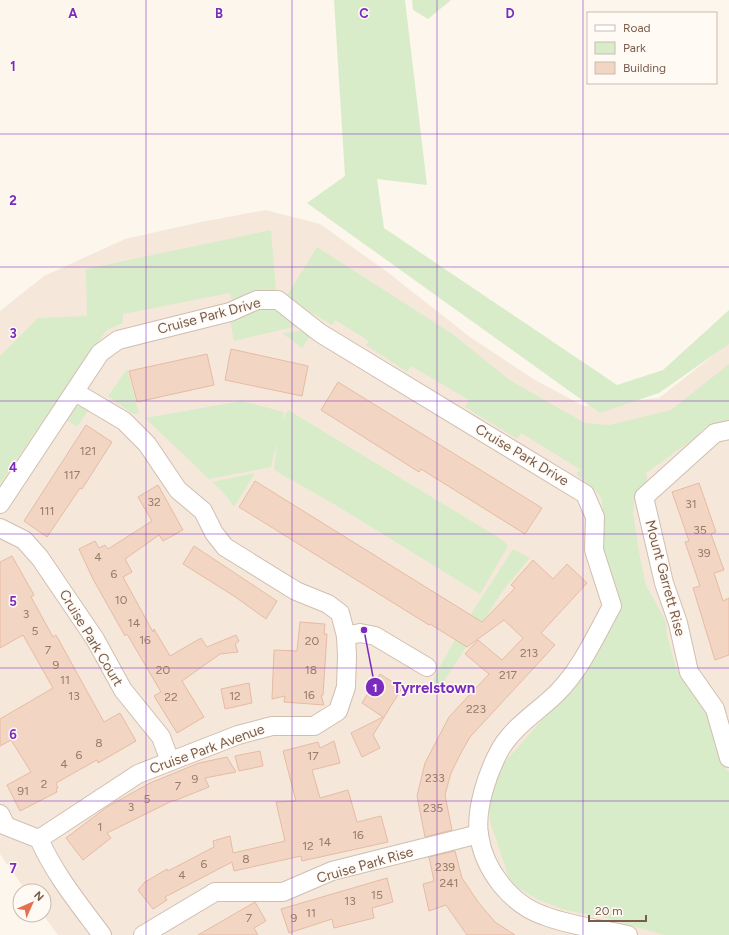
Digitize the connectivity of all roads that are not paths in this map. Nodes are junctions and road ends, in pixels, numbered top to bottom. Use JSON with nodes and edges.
{"nodes":[{"id":1,"x":75,"y":392,"type":"junction"},
{"id":2,"x":729,"y":430,"type":"edge"},
{"id":3,"x":0,"y":504,"type":"edge"},
{"id":4,"x":0,"y":528,"type":"edge"},
{"id":5,"x":346,"y":636,"type":"junction"},
{"id":6,"x":427,"y":668,"type":"dead end"},
{"id":7,"x":729,"y":758,"type":"edge"},
{"id":8,"x":170,"y":761,"type":"junction"},
{"id":9,"x":0,"y":814,"type":"edge"},
{"id":10,"x":478,"y":834,"type":"junction"},
{"id":11,"x":40,"y":839,"type":"junction"},
{"id":12,"x":102,"y":935,"type":"edge"},
{"id":13,"x":143,"y":935,"type":"edge"},
{"id":14,"x":628,"y":935,"type":"edge"}],
"edges":[{"from":1,"to":3,"type":"street","name":"Cruise Park Drive"},
{"from":1,"to":5,"type":"street","name":"Cruise Park Avenue"},
{"from":1,"to":10,"type":"street","name":"Cruise Park Drive"},
{"from":2,"to":7,"type":"street","name":"Mount Garrett Rise"},
{"from":4,"to":8,"type":"street","name":"Cruise Park Court"},
{"from":5,"to":6,"type":"street"},
{"from":5,"to":8,"type":"street","name":"Cruise Park Avenue"},
{"from":8,"to":11,"type":"street","name":"Cruise Park Avenue"},
{"from":9,"to":11,"type":"street"},
{"from":10,"to":13,"type":"street","name":"Cruise Park Rise"},
{"from":10,"to":14,"type":"street","name":"Cruise Park Drive"},
{"from":11,"to":12,"type":"street"}]}
